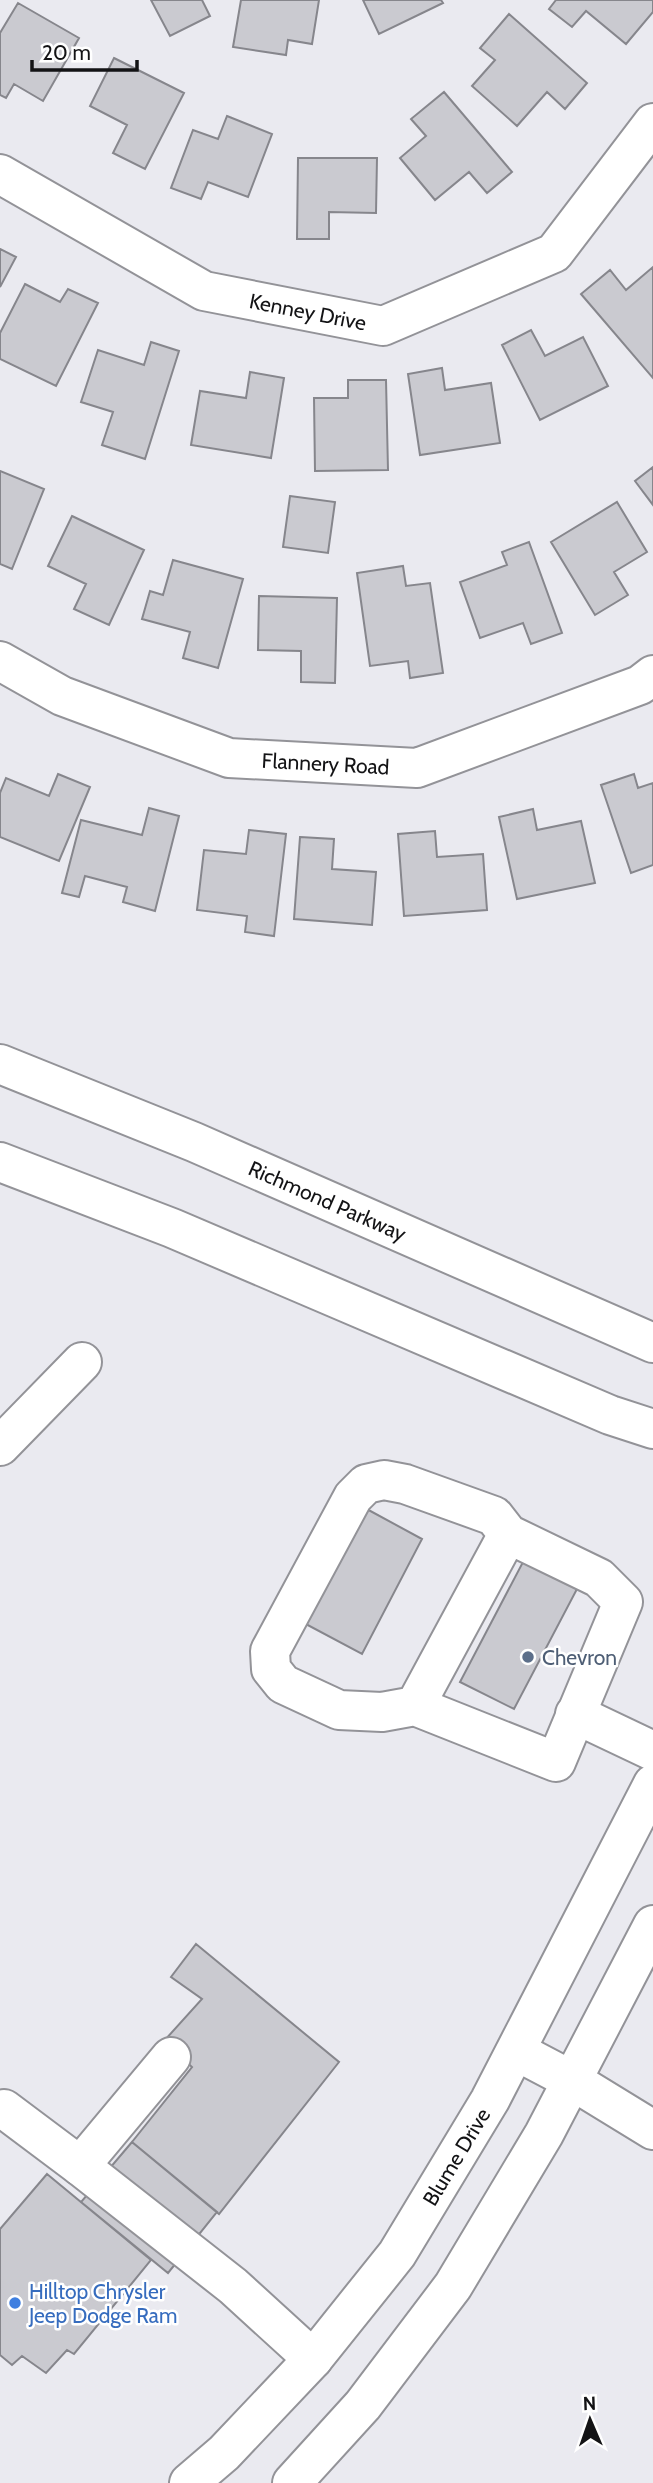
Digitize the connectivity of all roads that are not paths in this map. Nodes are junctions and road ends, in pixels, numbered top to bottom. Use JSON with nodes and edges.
{"nodes":[{"id":1,"x":653,"y":122,"type":"edge"},
{"id":2,"x":0,"y":174,"type":"edge"},
{"id":3,"x":0,"y":661,"type":"edge"},
{"id":4,"x":653,"y":675,"type":"edge"},
{"id":5,"x":0,"y":1064,"type":"edge"},
{"id":6,"x":0,"y":1162,"type":"edge"},
{"id":7,"x":653,"y":1343,"type":"edge"},
{"id":8,"x":82,"y":1363,"type":"dead end"},
{"id":9,"x":653,"y":1429,"type":"edge"},
{"id":10,"x":0,"y":1446,"type":"edge"},
{"id":11,"x":508,"y":1534,"type":"junction"},
{"id":12,"x":415,"y":1706,"type":"junction"},
{"id":13,"x":575,"y":1714,"type":"junction"},
{"id":14,"x":653,"y":1751,"type":"edge"},
{"id":15,"x":653,"y":1784,"type":"edge"},
{"id":16,"x":653,"y":1925,"type":"edge"},
{"id":17,"x":516,"y":2052,"type":"junction"},
{"id":18,"x":171,"y":2057,"type":"dead end"},
{"id":19,"x":573,"y":2081,"type":"junction"},
{"id":20,"x":4,"y":2109,"type":"dead end"},
{"id":21,"x":653,"y":2130,"type":"edge"},
{"id":22,"x":80,"y":2166,"type":"junction"},
{"id":23,"x":313,"y":2359,"type":"junction"},
{"id":24,"x":189,"y":2483,"type":"edge"},
{"id":25,"x":292,"y":2483,"type":"edge"}],
"edges":[{"from":1,"to":2,"type":"main road","name":"Kenney Drive"},
{"from":3,"to":4,"type":"main road","name":"Flannery Road"},
{"from":5,"to":7,"type":"main road","name":"Richmond Parkway"},
{"from":6,"to":9,"type":"main road"},
{"from":8,"to":10,"type":"main road"},
{"from":11,"to":12,"type":"main road"},
{"from":11,"to":12,"type":"main road"},
{"from":11,"to":13,"type":"main road"},
{"from":12,"to":13,"type":"main road"},
{"from":13,"to":14,"type":"main road"},
{"from":15,"to":17,"type":"main road","name":"Blume Drive"},
{"from":16,"to":19,"type":"main road"},
{"from":17,"to":19,"type":"main road"},
{"from":17,"to":23,"type":"main road","name":"Blume Drive"},
{"from":18,"to":22,"type":"main road"},
{"from":19,"to":21,"type":"main road"},
{"from":19,"to":25,"type":"main road"},
{"from":20,"to":22,"type":"main road"},
{"from":22,"to":23,"type":"main road"},
{"from":23,"to":24,"type":"main road","name":"Blume Drive"}]}
